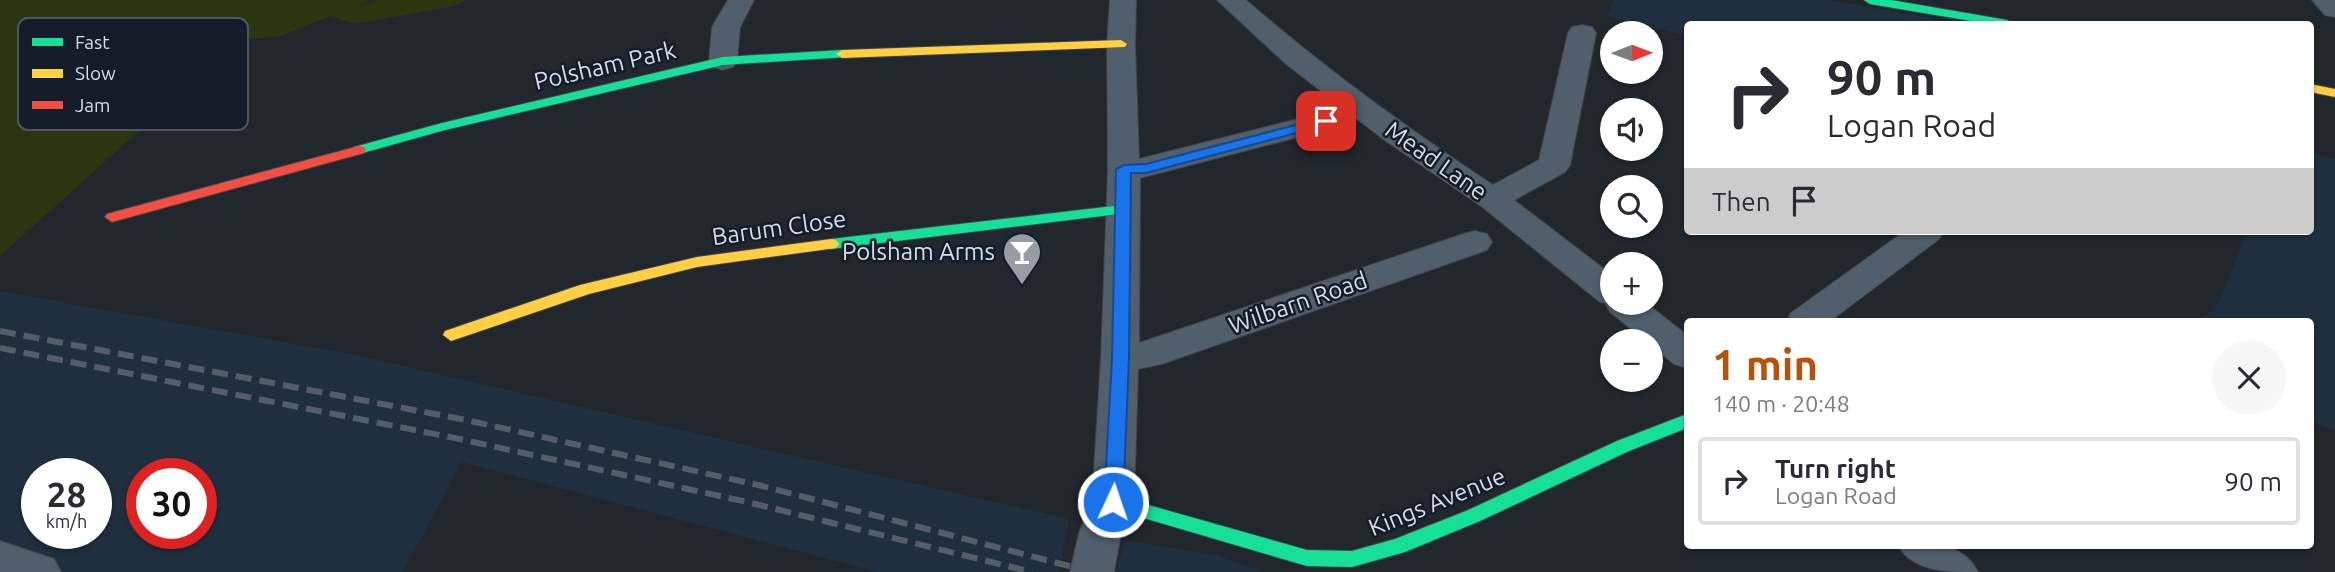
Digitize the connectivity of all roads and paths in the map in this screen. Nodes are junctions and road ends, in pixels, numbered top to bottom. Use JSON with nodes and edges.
{"nodes":[{"id":1,"x":741,"y":0,"type":"edge"},
{"id":2,"x":1123,"y":0,"type":"edge"},
{"id":3,"x":1230,"y":0,"type":"edge"},
{"id":4,"x":1870,"y":0,"type":"edge"},
{"id":5,"x":2325,"y":0,"type":"edge"},
{"id":6,"x":2335,"y":9,"type":"edge"},
{"id":7,"x":1990,"y":21,"type":"edge"},
{"id":8,"x":1582,"y":33,"type":"dead end"},
{"id":9,"x":1121,"y":44,"type":"junction"},
{"id":10,"x":723,"y":61,"type":"junction"},
{"id":11,"x":2314,"y":89,"type":"edge"},
{"id":12,"x":2335,"y":93,"type":"edge"},
{"id":13,"x":1326,"y":121,"type":"dead end"},
{"id":14,"x":1124,"y":169,"type":"junction"},
{"id":15,"x":1492,"y":199,"type":"junction"},
{"id":16,"x":1122,"y":210,"type":"junction"},
{"id":17,"x":112,"y":217,"type":"dead end"},
{"id":18,"x":1922,"y":235,"type":"edge"},
{"id":19,"x":1475,"y":242,"type":"dead end"},
{"id":20,"x":1600,"y":284,"type":"edge"},
{"id":21,"x":1638,"y":315,"type":"edge"},
{"id":22,"x":1809,"y":318,"type":"edge"},
{"id":23,"x":451,"y":335,"type":"dead end"},
{"id":24,"x":1684,"y":353,"type":"edge"},
{"id":25,"x":1120,"y":358,"type":"junction"},
{"id":26,"x":1684,"y":422,"type":"edge"},
{"id":27,"x":1102,"y":536,"type":"edge"},
{"id":28,"x":1923,"y":549,"type":"edge"},
{"id":29,"x":0,"y":559,"type":"edge"},
{"id":30,"x":38,"y":572,"type":"edge"},
{"id":31,"x":1956,"y":572,"type":"edge"}],
"edges":[{"from":1,"to":10,"type":"street"},
{"from":2,"to":9,"type":"street"},
{"from":3,"to":15,"type":"street","name":"Mead Lane"},
{"from":4,"to":7,"type":"street"},
{"from":5,"to":6,"type":"street"},
{"from":8,"to":15,"type":"street"},
{"from":9,"to":10,"type":"street","name":"Polsham Park"},
{"from":9,"to":14,"type":"street"},
{"from":10,"to":17,"type":"street","name":"Polsham Park"},
{"from":11,"to":12,"type":"street"},
{"from":13,"to":14,"type":"street"},
{"from":14,"to":16,"type":"street"},
{"from":15,"to":20,"type":"street","name":"Mead Lane"},
{"from":16,"to":23,"type":"street","name":"Barum Close"},
{"from":16,"to":25,"type":"street"},
{"from":18,"to":22,"type":"street"},
{"from":19,"to":25,"type":"street","name":"Wilbarn Road"},
{"from":21,"to":24,"type":"street"},
{"from":25,"to":27,"type":"street"},
{"from":26,"to":27,"type":"street","name":"Kings Avenue"},
{"from":28,"to":31,"type":"street"},
{"from":29,"to":30,"type":"street"}]}
